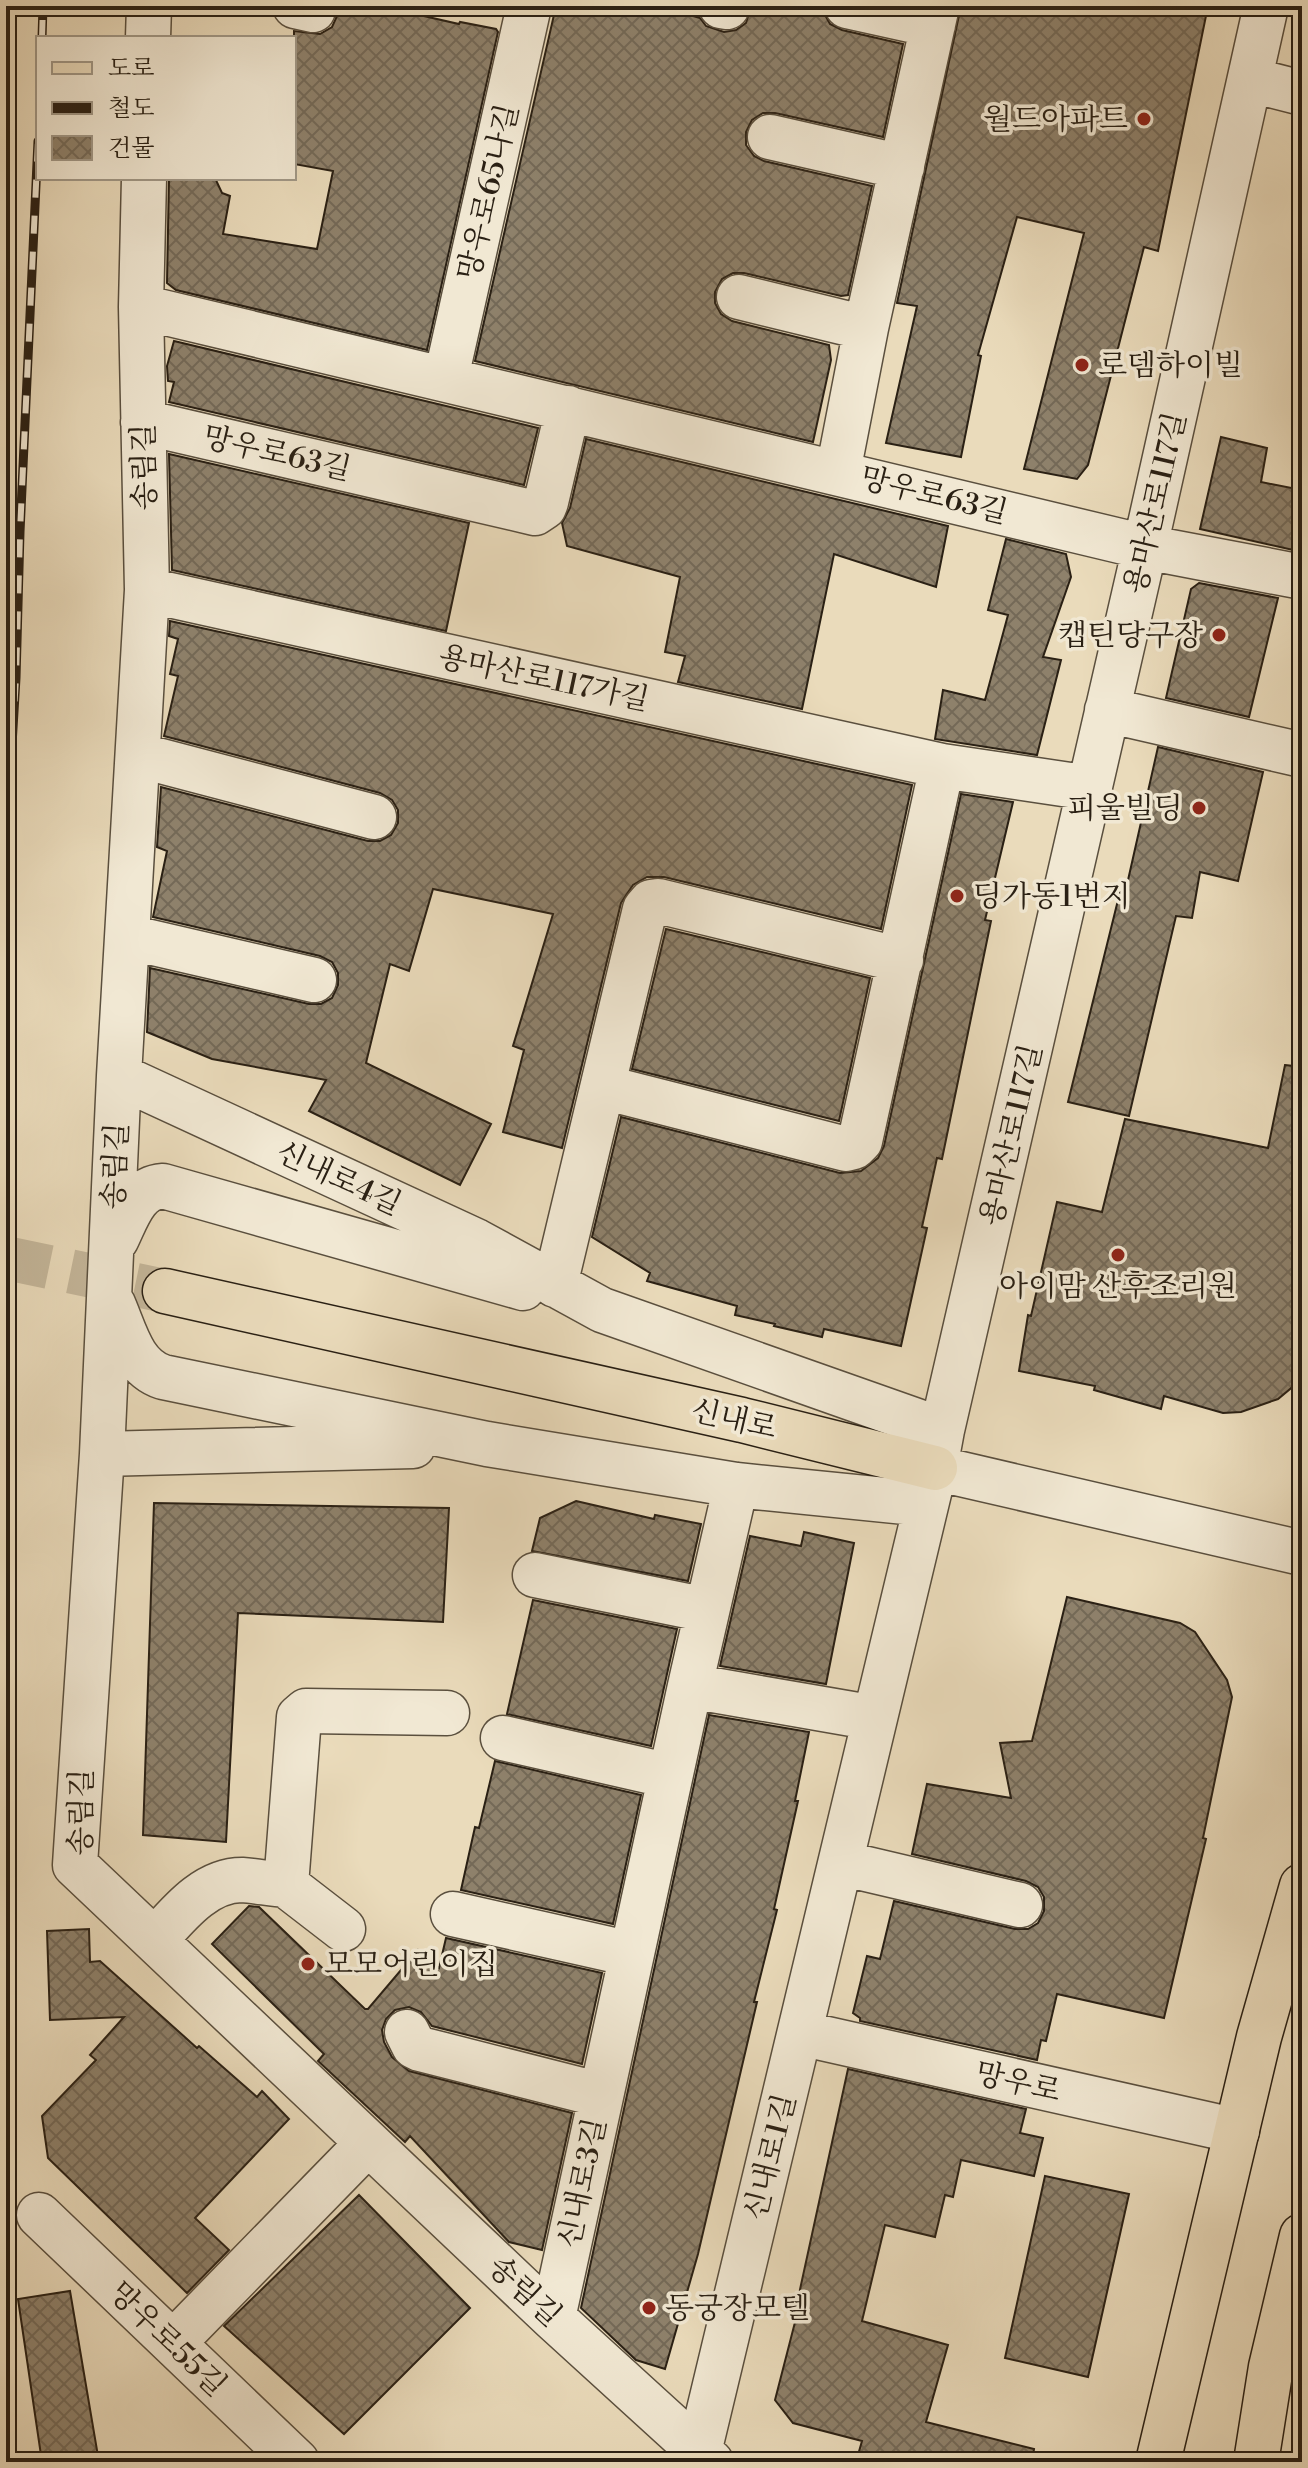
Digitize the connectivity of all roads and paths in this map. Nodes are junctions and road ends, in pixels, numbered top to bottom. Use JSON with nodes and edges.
{"nodes":[{"id":1,"x":149,"y":6,"type":"edge"},
{"id":2,"x":529,"y":6,"type":"edge"},
{"id":3,"x":847,"y":6,"type":"edge"},
{"id":4,"x":1266,"y":6,"type":"edge"},
{"id":5,"x":935,"y":15,"type":"edge"},
{"id":6,"x":148,"y":36,"type":"edge"},
{"id":7,"x":1251,"y":80,"type":"junction"},
{"id":8,"x":1302,"y":93,"type":"edge"},
{"id":9,"x":770,"y":137,"type":"dead end"},
{"id":10,"x":902,"y":167,"type":"junction"},
{"id":11,"x":144,"y":180,"type":"edge"},
{"id":12,"x":739,"y":297,"type":"dead end"},
{"id":13,"x":141,"y":307,"type":"junction"},
{"id":14,"x":866,"y":328,"type":"junction"},
{"id":15,"x":446,"y":378,"type":"junction"},
{"id":16,"x":568,"y":408,"type":"junction"},
{"id":17,"x":143,"y":422,"type":"junction"},
{"id":18,"x":838,"y":472,"type":"junction"},
{"id":19,"x":1145,"y":547,"type":"junction"},
{"id":20,"x":1302,"y":577,"type":"edge"},
{"id":21,"x":147,"y":590,"type":"junction"},
{"id":22,"x":1107,"y":710,"type":"junction"},
{"id":23,"x":1298,"y":754,"type":"dead end"},
{"id":24,"x":138,"y":755,"type":"junction"},
{"id":25,"x":942,"y":766,"type":"junction"},
{"id":26,"x":1090,"y":788,"type":"junction"},
{"id":27,"x":374,"y":817,"type":"dead end"},
{"id":28,"x":128,"y":937,"type":"junction"},
{"id":29,"x":901,"y":960,"type":"junction"},
{"id":30,"x":314,"y":980,"type":"dead end"},
{"id":31,"x":119,"y":1076,"type":"junction"},
{"id":32,"x":603,"y":1087,"type":"junction"},
{"id":33,"x":111,"y":1249,"type":"junction"},
{"id":34,"x":555,"y":1285,"type":"junction"},
{"id":35,"x":165,"y":1291,"type":"tunnel mouth"},
{"id":36,"x":109,"y":1295,"type":"junction"},
{"id":37,"x":602,"y":1310,"type":"junction"},
{"id":38,"x":487,"y":1444,"type":"junction"},
{"id":39,"x":102,"y":1454,"type":"junction"},
{"id":40,"x":934,"y":1468,"type":"junction"},
{"id":41,"x":736,"y":1485,"type":"junction"},
{"id":42,"x":1302,"y":1553,"type":"edge"},
{"id":43,"x":535,"y":1575,"type":"dead end"},
{"id":44,"x":707,"y":1610,"type":"junction"},
{"id":45,"x":690,"y":1686,"type":"junction"},
{"id":46,"x":447,"y":1713,"type":"dead end"},
{"id":47,"x":875,"y":1718,"type":"junction"},
{"id":48,"x":503,"y":1738,"type":"dead end"},
{"id":49,"x":670,"y":1776,"type":"junction"},
{"id":50,"x":841,"y":1863,"type":"junction"},
{"id":51,"x":286,"y":1885,"type":"junction"},
{"id":52,"x":1302,"y":1886,"type":"edge"},
{"id":53,"x":1020,"y":1905,"type":"dead end"},
{"id":54,"x":453,"y":1914,"type":"dead end"},
{"id":55,"x":343,"y":1929,"type":"dead end"},
{"id":56,"x":155,"y":1940,"type":"junction"},
{"id":57,"x":631,"y":1954,"type":"junction"},
{"id":58,"x":407,"y":2032,"type":"dead end"},
{"id":59,"x":800,"y":2033,"type":"junction"},
{"id":60,"x":601,"y":2095,"type":"junction"},
{"id":61,"x":1237,"y":2131,"type":"junction"},
{"id":62,"x":368,"y":2143,"type":"junction"},
{"id":63,"x":39,"y":2215,"type":"dead end"},
{"id":64,"x":1302,"y":2236,"type":"edge"},
{"id":65,"x":553,"y":2318,"type":"junction"},
{"id":66,"x":173,"y":2343,"type":"junction"},
{"id":67,"x":1271,"y":2367,"type":"junction"},
{"id":68,"x":705,"y":2457,"type":"edge"},
{"id":69,"x":297,"y":2462,"type":"edge"},
{"id":70,"x":1158,"y":2462,"type":"edge"},
{"id":71,"x":1243,"y":2462,"type":"edge"},
{"id":72,"x":1256,"y":2462,"type":"edge"}],
"edges":[{"from":1,"to":6,"type":"street"},
{"from":2,"to":15,"type":"street","name":"망우로65나길"},
{"from":3,"to":5,"type":"street"},
{"from":4,"to":7,"type":"street","name":"용마산로117길"},
{"from":5,"to":10,"type":"street"},
{"from":7,"to":8,"type":"street"},
{"from":7,"to":19,"type":"street","name":"용마산로117길"},
{"from":9,"to":10,"type":"street"},
{"from":10,"to":14,"type":"street"},
{"from":11,"to":13,"type":"street","name":"송림길"},
{"from":12,"to":14,"type":"street"},
{"from":13,"to":15,"type":"street","name":"망우로63길"},
{"from":13,"to":17,"type":"street","name":"송림길"},
{"from":14,"to":18,"type":"street"},
{"from":15,"to":16,"type":"street","name":"망우로63길"},
{"from":16,"to":17,"type":"street","name":"망우로63길"},
{"from":16,"to":18,"type":"street","name":"망우로63길"},
{"from":17,"to":21,"type":"street","name":"송림길"},
{"from":18,"to":19,"type":"street","name":"망우로63길"},
{"from":19,"to":20,"type":"street","name":"망우로63길"},
{"from":19,"to":22,"type":"street","name":"용마산로117길"},
{"from":21,"to":24,"type":"street","name":"송림길"},
{"from":21,"to":25,"type":"street","name":"용마산로117가길"},
{"from":22,"to":23,"type":"street"},
{"from":22,"to":26,"type":"street","name":"용마산로117길"},
{"from":24,"to":27,"type":"street"},
{"from":24,"to":28,"type":"street","name":"송림길"},
{"from":25,"to":26,"type":"street","name":"용마산로117가길"},
{"from":25,"to":29,"type":"street"},
{"from":26,"to":40,"type":"street","name":"용마산로117길"},
{"from":28,"to":30,"type":"street"},
{"from":28,"to":31,"type":"street","name":"송림길"},
{"from":29,"to":32,"type":"street"},
{"from":29,"to":32,"type":"street"},
{"from":31,"to":33,"type":"street","name":"송림길"},
{"from":31,"to":34,"type":"street","name":"신내로4길"},
{"from":32,"to":34,"type":"street"},
{"from":33,"to":36,"type":"street","name":"송림길"},
{"from":33,"to":37,"type":"street"},
{"from":34,"to":37,"type":"street","name":"신내로4길"},
{"from":35,"to":40,"type":"main road","name":"신내로"},
{"from":36,"to":38,"type":"street"},
{"from":36,"to":39,"type":"street","name":"송림길"},
{"from":37,"to":40,"type":"street","name":"신내로4길"},
{"from":38,"to":39,"type":"street"},
{"from":38,"to":41,"type":"street"},
{"from":39,"to":56,"type":"street","name":"송림길"},
{"from":40,"to":41,"type":"street"},
{"from":40,"to":42,"type":"street","name":"신내로"},
{"from":40,"to":47,"type":"street","name":"신내로1길"},
{"from":41,"to":44,"type":"street","name":"신내로3길"},
{"from":43,"to":44,"type":"street"},
{"from":44,"to":45,"type":"street","name":"신내로3길"},
{"from":45,"to":47,"type":"street"},
{"from":45,"to":49,"type":"street","name":"신내로3길"},
{"from":46,"to":51,"type":"street"},
{"from":47,"to":50,"type":"street","name":"신내로1길"},
{"from":48,"to":49,"type":"street"},
{"from":49,"to":57,"type":"street","name":"신내로3길"},
{"from":50,"to":53,"type":"street"},
{"from":50,"to":59,"type":"street","name":"신내로1길"},
{"from":51,"to":55,"type":"street"},
{"from":51,"to":56,"type":"street"},
{"from":52,"to":61,"type":"main road"},
{"from":54,"to":57,"type":"street"},
{"from":56,"to":62,"type":"street","name":"송림길"},
{"from":57,"to":60,"type":"street","name":"신내로3길"},
{"from":58,"to":60,"type":"street","name":"신내로3길"},
{"from":59,"to":61,"type":"street","name":"망우로"},
{"from":59,"to":68,"type":"street","name":"신내로1길"},
{"from":60,"to":65,"type":"street","name":"신내로3길"},
{"from":61,"to":70,"type":"main road"},
{"from":62,"to":65,"type":"street","name":"송림길"},
{"from":62,"to":66,"type":"street"},
{"from":63,"to":66,"type":"street","name":"망우로55길"},
{"from":64,"to":67,"type":"main road"},
{"from":65,"to":68,"type":"street","name":"송림길"},
{"from":66,"to":69,"type":"street","name":"망우로55길"},
{"from":67,"to":71,"type":"street"},
{"from":67,"to":72,"type":"main road"}]}
